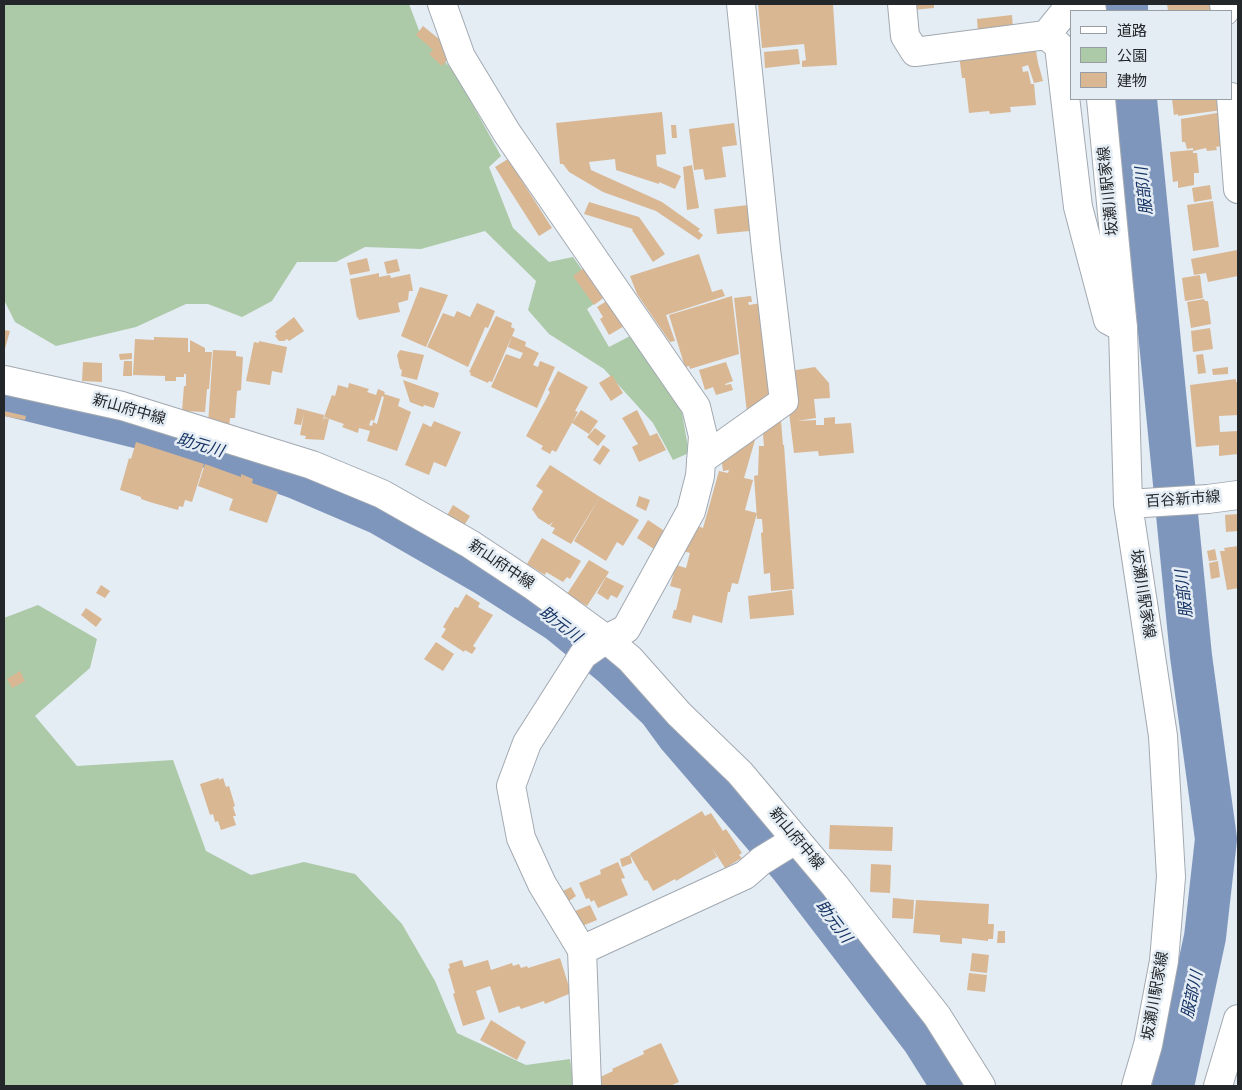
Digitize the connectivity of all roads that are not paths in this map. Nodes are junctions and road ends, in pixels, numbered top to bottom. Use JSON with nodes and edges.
{"nodes":[{"id":1,"x":442,"y":4,"type":"edge"},
{"id":2,"x":741,"y":4,"type":"edge"},
{"id":3,"x":902,"y":4,"type":"edge"},
{"id":4,"x":1071,"y":4,"type":"edge"},
{"id":5,"x":1046,"y":35,"type":"junction"},
{"id":6,"x":1101,"y":100,"type":"edge"},
{"id":7,"x":1231,"y":100,"type":"edge"},
{"id":8,"x":1238,"y":188,"type":"edge"},
{"id":9,"x":1123,"y":328,"type":"junction"},
{"id":10,"x":4,"y":380,"type":"edge"},
{"id":11,"x":701,"y":460,"type":"junction"},
{"id":12,"x":1238,"y":495,"type":"edge"},
{"id":13,"x":1128,"y":504,"type":"junction"},
{"id":14,"x":606,"y":639,"type":"junction"},
{"id":15,"x":795,"y":840,"type":"junction"},
{"id":16,"x":582,"y":950,"type":"junction"},
{"id":17,"x":1238,"y":1019,"type":"edge"},
{"id":18,"x":587,"y":1086,"type":"edge"},
{"id":19,"x":981,"y":1086,"type":"edge"},
{"id":20,"x":1136,"y":1086,"type":"edge"},
{"id":21,"x":1218,"y":1086,"type":"edge"}],
"edges":[{"from":1,"to":11,"type":"street"},
{"from":2,"to":11,"type":"street"},
{"from":3,"to":5,"type":"street"},
{"from":4,"to":5,"type":"street"},
{"from":5,"to":9,"type":"street"},
{"from":6,"to":9,"type":"street","name":"坂瀬川駅家線"},
{"from":7,"to":8,"type":"street"},
{"from":9,"to":13,"type":"street","name":"坂瀬川駅家線"},
{"from":10,"to":14,"type":"street","name":"新山府中線"},
{"from":11,"to":14,"type":"street"},
{"from":12,"to":13,"type":"street","name":"百谷新市線"},
{"from":13,"to":20,"type":"street","name":"坂瀬川駅家線"},
{"from":14,"to":15,"type":"street","name":"新山府中線"},
{"from":14,"to":16,"type":"street"},
{"from":15,"to":16,"type":"street"},
{"from":15,"to":19,"type":"street","name":"新山府中線"},
{"from":16,"to":18,"type":"street"},
{"from":17,"to":21,"type":"street"}]}
